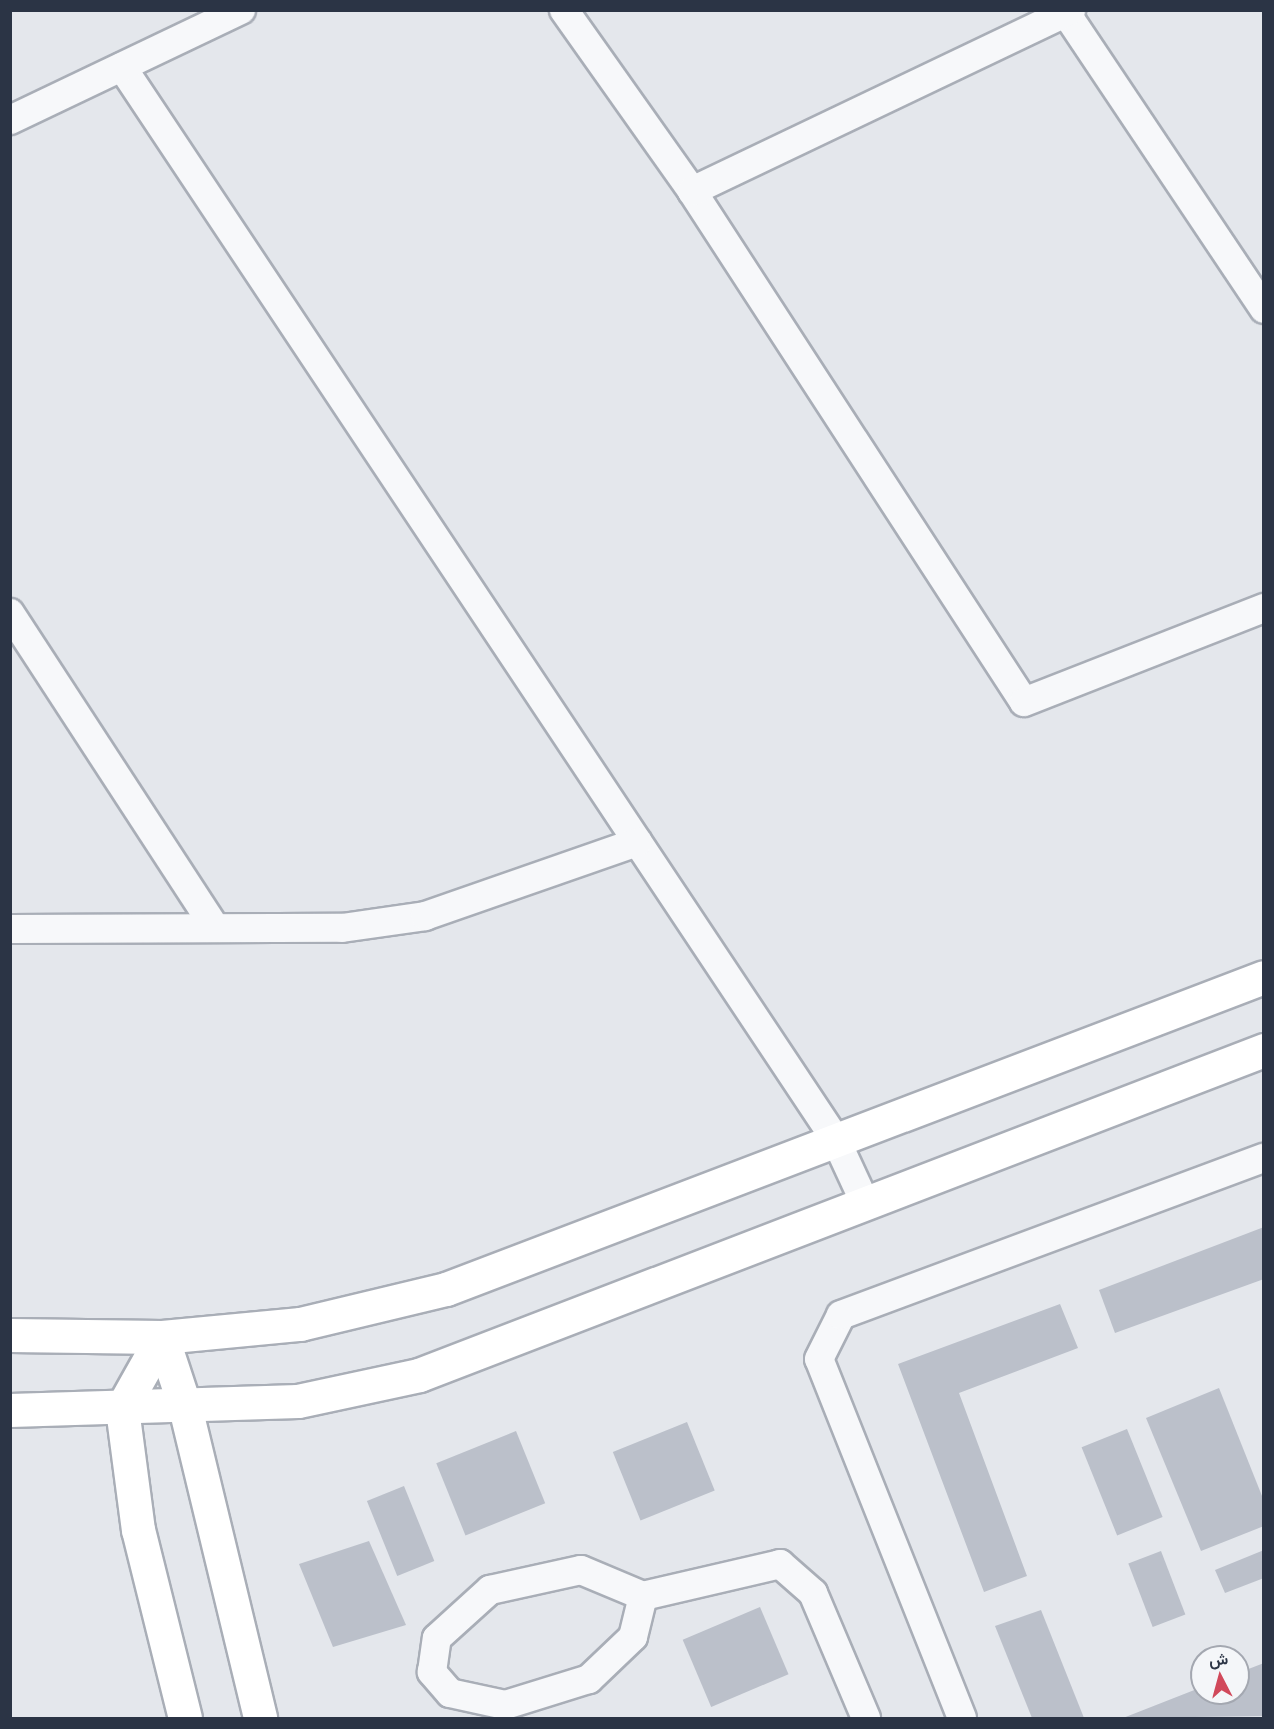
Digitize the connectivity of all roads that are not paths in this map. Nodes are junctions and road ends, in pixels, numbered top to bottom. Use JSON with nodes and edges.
{"nodes":[{"id":1,"x":241,"y":10,"type":"edge"},
{"id":2,"x":564,"y":10,"type":"edge"},
{"id":3,"x":1068,"y":12,"type":"edge"},
{"id":4,"x":122,"y":67,"type":"junction"},
{"id":5,"x":10,"y":120,"type":"edge"},
{"id":6,"x":692,"y":191,"type":"junction"},
{"id":7,"x":1263,"y":309,"type":"edge"},
{"id":8,"x":1263,"y":608,"type":"edge"},
{"id":9,"x":10,"y":613,"type":"edge"},
{"id":10,"x":639,"y":842,"type":"junction"},
{"id":11,"x":214,"y":926,"type":"junction"},
{"id":12,"x":10,"y":929,"type":"edge"},
{"id":13,"x":1263,"y":977,"type":"edge"},
{"id":14,"x":1263,"y":1050,"type":"edge"},
{"id":15,"x":836,"y":1140,"type":"junction"},
{"id":16,"x":1263,"y":1158,"type":"edge"},
{"id":17,"x":866,"y":1205,"type":"junction"},
{"id":18,"x":10,"y":1335,"type":"edge"},
{"id":19,"x":162,"y":1337,"type":"junction"},
{"id":20,"x":185,"y":1407,"type":"junction"},
{"id":21,"x":122,"y":1408,"type":"junction"},
{"id":22,"x":10,"y":1410,"type":"edge"},
{"id":23,"x":643,"y":1596,"type":"junction"},
{"id":24,"x":185,"y":1719,"type":"edge"},
{"id":25,"x":260,"y":1719,"type":"edge"},
{"id":26,"x":866,"y":1719,"type":"edge"},
{"id":27,"x":962,"y":1719,"type":"edge"}],
"edges":[{"from":1,"to":4,"type":"street"},
{"from":2,"to":6,"type":"street"},
{"from":3,"to":6,"type":"street"},
{"from":3,"to":7,"type":"street"},
{"from":4,"to":5,"type":"street"},
{"from":4,"to":10,"type":"street"},
{"from":6,"to":8,"type":"street"},
{"from":9,"to":11,"type":"street"},
{"from":10,"to":11,"type":"street"},
{"from":10,"to":15,"type":"street"},
{"from":11,"to":12,"type":"street"},
{"from":13,"to":15,"type":"main road"},
{"from":14,"to":17,"type":"main road"},
{"from":15,"to":17,"type":"street"},
{"from":15,"to":19,"type":"main road"},
{"from":16,"to":27,"type":"street"},
{"from":17,"to":20,"type":"main road"},
{"from":18,"to":19,"type":"main road"},
{"from":19,"to":20,"type":"main road"},
{"from":19,"to":21,"type":"main road"},
{"from":20,"to":21,"type":"main road"},
{"from":20,"to":25,"type":"main road"},
{"from":21,"to":22,"type":"main road"},
{"from":21,"to":24,"type":"main road"},
{"from":23,"to":23,"type":"street"},
{"from":23,"to":26,"type":"street"}]}
